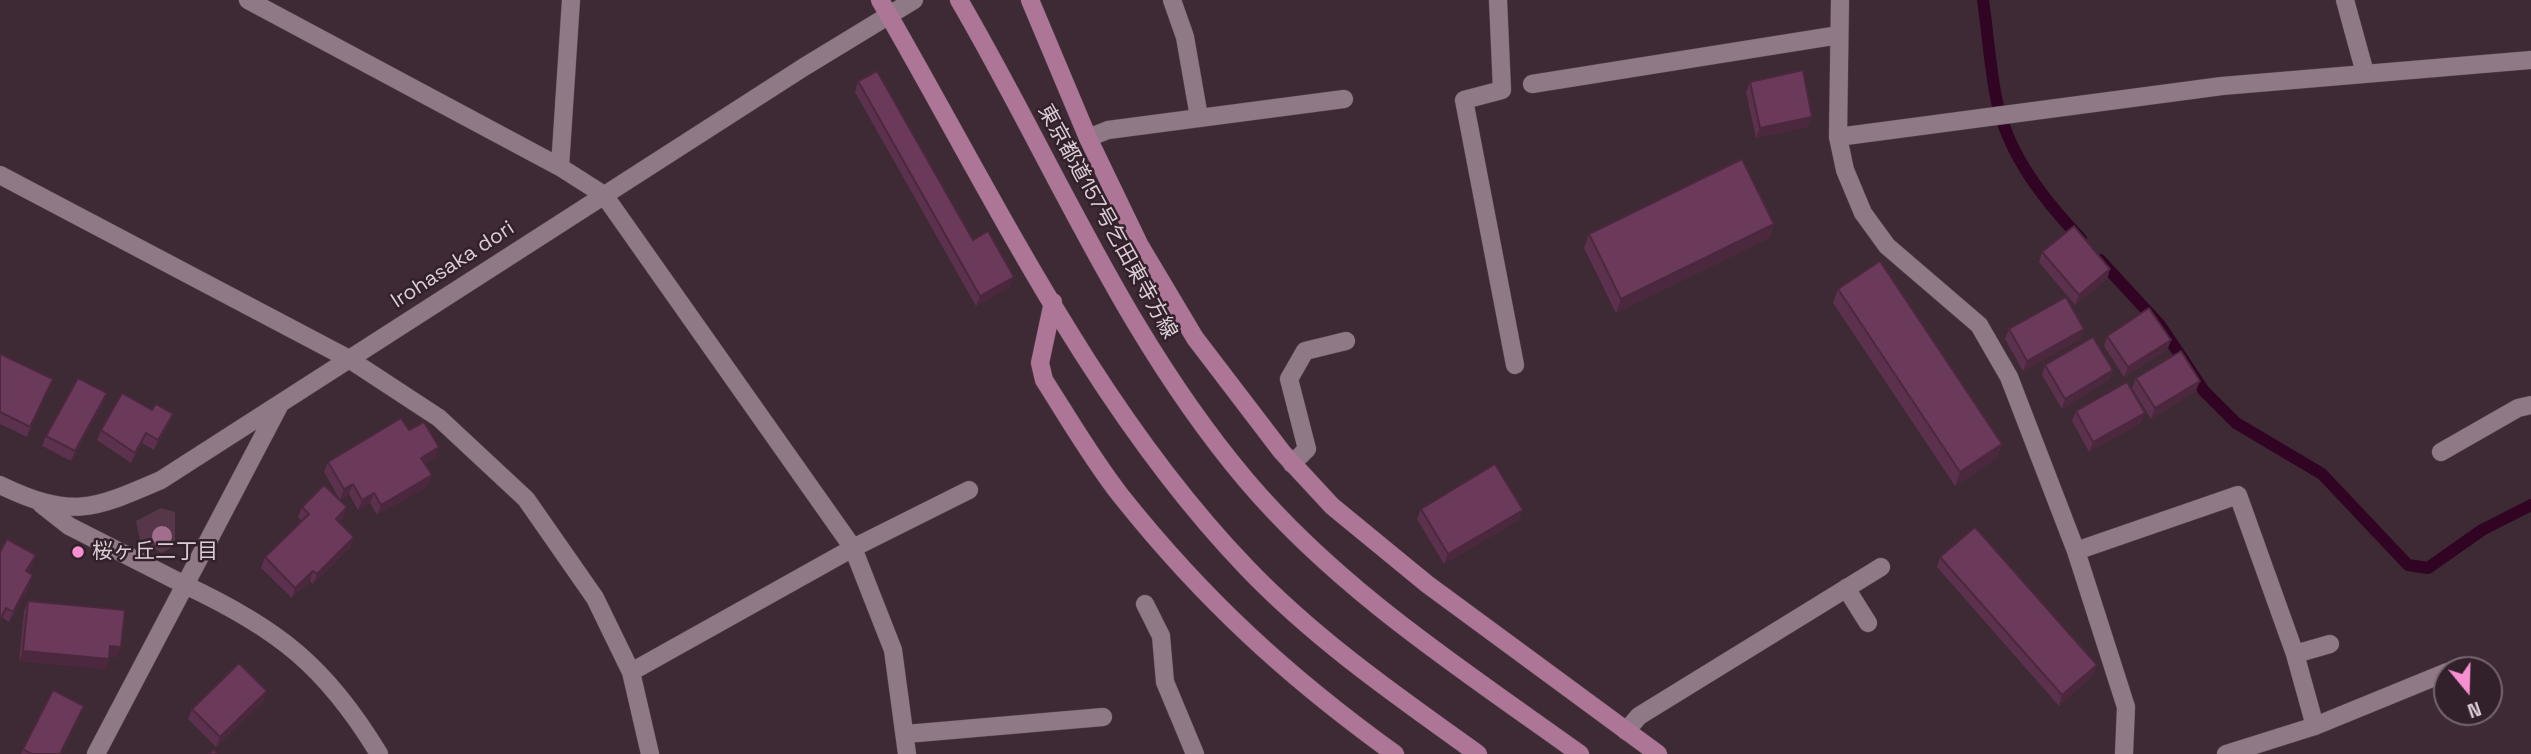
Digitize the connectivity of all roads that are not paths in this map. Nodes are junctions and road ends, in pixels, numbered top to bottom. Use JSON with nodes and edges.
{"nodes":[{"id":1,"x":248,"y":0,"type":"edge"},
{"id":2,"x":571,"y":0,"type":"edge"},
{"id":3,"x":914,"y":0,"type":"edge"},
{"id":4,"x":959,"y":0,"type":"edge"},
{"id":5,"x":1030,"y":0,"type":"edge"},
{"id":6,"x":1172,"y":0,"type":"edge"},
{"id":7,"x":1498,"y":0,"type":"edge"},
{"id":8,"x":1840,"y":0,"type":"edge"},
{"id":9,"x":2344,"y":0,"type":"edge"},
{"id":10,"x":885,"y":8,"type":"edge"},
{"id":11,"x":1839,"y":35,"type":"junction"},
{"id":12,"x":2531,"y":60,"type":"edge"},
{"id":13,"x":2365,"y":73,"type":"junction"},
{"id":14,"x":1532,"y":84,"type":"dead end"},
{"id":15,"x":1344,"y":99,"type":"dead end"},
{"id":16,"x":1199,"y":117,"type":"junction"},
{"id":17,"x":1838,"y":137,"type":"junction"},
{"id":18,"x":1088,"y":138,"type":"junction"},
{"id":19,"x":560,"y":167,"type":"junction"},
{"id":20,"x":0,"y":175,"type":"edge"},
{"id":21,"x":604,"y":195,"type":"junction"},
{"id":22,"x":1053,"y":302,"type":"junction"},
{"id":23,"x":1346,"y":341,"type":"dead end"},
{"id":24,"x":349,"y":359,"type":"junction"},
{"id":25,"x":1515,"y":365,"type":"dead end"},
{"id":26,"x":281,"y":403,"type":"junction"},
{"id":27,"x":2531,"y":405,"type":"edge"},
{"id":28,"x":2441,"y":452,"type":"dead end"},
{"id":29,"x":1292,"y":464,"type":"junction"},
{"id":30,"x":0,"y":485,"type":"edge"},
{"id":31,"x":969,"y":490,"type":"dead end"},
{"id":32,"x":41,"y":504,"type":"junction"},
{"id":33,"x":853,"y":548,"type":"junction"},
{"id":34,"x":2077,"y":551,"type":"junction"},
{"id":35,"x":1881,"y":567,"type":"dead end"},
{"id":36,"x":185,"y":585,"type":"junction"},
{"id":37,"x":1846,"y":588,"type":"junction"},
{"id":38,"x":1145,"y":604,"type":"dead end"},
{"id":39,"x":1868,"y":623,"type":"dead end"},
{"id":40,"x":2330,"y":644,"type":"dead end"},
{"id":41,"x":2295,"y":654,"type":"junction"},
{"id":42,"x":631,"y":672,"type":"junction"},
{"id":43,"x":2433,"y":678,"type":"edge"},
{"id":44,"x":1103,"y":717,"type":"dead end"},
{"id":45,"x":2315,"y":726,"type":"junction"},
{"id":46,"x":1626,"y":731,"type":"junction"},
{"id":47,"x":906,"y":734,"type":"junction"},
{"id":48,"x":96,"y":754,"type":"edge"},
{"id":49,"x":379,"y":754,"type":"edge"},
{"id":50,"x":650,"y":754,"type":"edge"},
{"id":51,"x":907,"y":754,"type":"edge"},
{"id":52,"x":1195,"y":754,"type":"edge"},
{"id":53,"x":1395,"y":754,"type":"edge"},
{"id":54,"x":1478,"y":754,"type":"edge"},
{"id":55,"x":1580,"y":754,"type":"edge"},
{"id":56,"x":1658,"y":754,"type":"edge"},
{"id":57,"x":2124,"y":754,"type":"edge"},
{"id":58,"x":2226,"y":754,"type":"edge"}],
"edges":[{"from":1,"to":19,"type":"street"},
{"from":2,"to":19,"type":"street"},
{"from":3,"to":10,"type":"street","name":"Irohasaka dori"},
{"from":4,"to":55,"type":"main road","name":"東京都道157号乞田東寺方線"},
{"from":5,"to":18,"type":"main road"},
{"from":6,"to":16,"type":"street"},
{"from":7,"to":25,"type":"street"},
{"from":8,"to":11,"type":"street"},
{"from":9,"to":13,"type":"street"},
{"from":10,"to":21,"type":"street","name":"Irohasaka dori"},
{"from":10,"to":22,"type":"main road"},
{"from":11,"to":14,"type":"street"},
{"from":11,"to":17,"type":"street"},
{"from":12,"to":13,"type":"street"},
{"from":13,"to":17,"type":"street"},
{"from":15,"to":16,"type":"street"},
{"from":16,"to":18,"type":"street"},
{"from":17,"to":34,"type":"street"},
{"from":18,"to":29,"type":"main road"},
{"from":19,"to":21,"type":"street"},
{"from":20,"to":24,"type":"street"},
{"from":21,"to":24,"type":"street","name":"Irohasaka dori"},
{"from":21,"to":33,"type":"street"},
{"from":22,"to":53,"type":"main road"},
{"from":22,"to":54,"type":"main road"},
{"from":23,"to":29,"type":"street"},
{"from":24,"to":26,"type":"street","name":"Irohasaka dori"},
{"from":24,"to":42,"type":"street"},
{"from":26,"to":32,"type":"street","name":"Irohasaka dori"},
{"from":26,"to":36,"type":"street"},
{"from":27,"to":28,"type":"street"},
{"from":29,"to":46,"type":"main road"},
{"from":30,"to":32,"type":"street","name":"Irohasaka dori"},
{"from":31,"to":33,"type":"street"},
{"from":32,"to":36,"type":"street"},
{"from":33,"to":42,"type":"street"},
{"from":33,"to":47,"type":"street"},
{"from":34,"to":41,"type":"street"},
{"from":34,"to":57,"type":"street"},
{"from":35,"to":37,"type":"street"},
{"from":36,"to":48,"type":"street"},
{"from":36,"to":49,"type":"street"},
{"from":37,"to":39,"type":"street"},
{"from":37,"to":46,"type":"street"},
{"from":38,"to":52,"type":"street"},
{"from":40,"to":41,"type":"street"},
{"from":41,"to":45,"type":"street"},
{"from":42,"to":50,"type":"street"},
{"from":43,"to":45,"type":"street"},
{"from":44,"to":47,"type":"street"},
{"from":45,"to":58,"type":"street"},
{"from":46,"to":56,"type":"main road"},
{"from":47,"to":51,"type":"street"}]}
